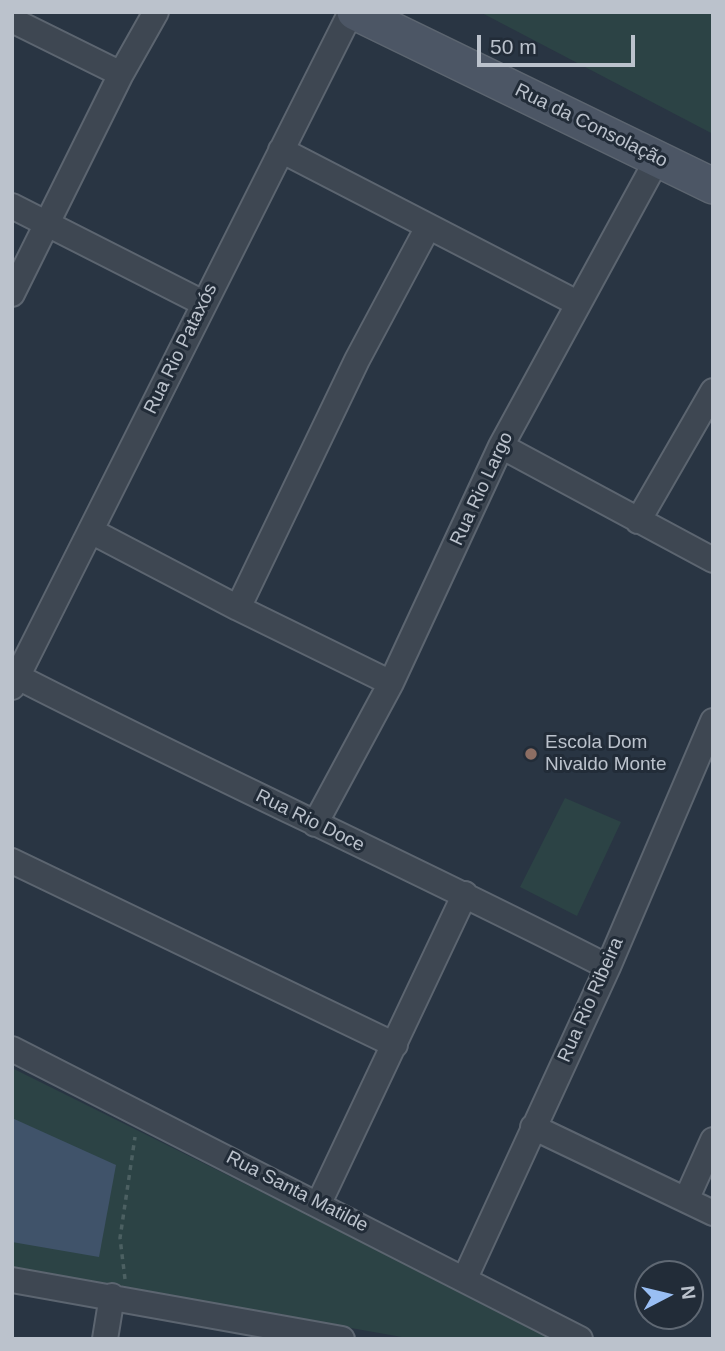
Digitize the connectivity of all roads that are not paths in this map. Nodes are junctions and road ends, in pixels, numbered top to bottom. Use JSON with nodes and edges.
{"nodes":[{"id":1,"x":156,"y":12,"type":"edge"},
{"id":2,"x":353,"y":12,"type":"edge"},
{"id":3,"x":12,"y":20,"type":"edge"},
{"id":4,"x":121,"y":74,"type":"junction"},
{"id":5,"x":281,"y":150,"type":"junction"},
{"id":6,"x":658,"y":158,"type":"junction"},
{"id":7,"x":713,"y":186,"type":"edge"},
{"id":8,"x":12,"y":206,"type":"edge"},
{"id":9,"x":49,"y":226,"type":"junction"},
{"id":10,"x":428,"y":227,"type":"junction"},
{"id":11,"x":12,"y":294,"type":"edge"},
{"id":12,"x":203,"y":303,"type":"junction"},
{"id":13,"x":577,"y":303,"type":"junction"},
{"id":14,"x":713,"y":391,"type":"edge"},
{"id":15,"x":501,"y":446,"type":"junction"},
{"id":16,"x":638,"y":521,"type":"junction"},
{"id":17,"x":91,"y":531,"type":"junction"},
{"id":18,"x":713,"y":560,"type":"edge"},
{"id":19,"x":238,"y":608,"type":"junction"},
{"id":20,"x":14,"y":679,"type":"edge"},
{"id":21,"x":391,"y":683,"type":"junction"},
{"id":22,"x":710,"y":732,"type":"edge"},
{"id":23,"x":315,"y":824,"type":"junction"},
{"id":24,"x":12,"y":861,"type":"edge"},
{"id":25,"x":465,"y":894,"type":"junction"},
{"id":26,"x":608,"y":967,"type":"junction"},
{"id":27,"x":395,"y":1045,"type":"junction"},
{"id":28,"x":12,"y":1049,"type":"edge"},
{"id":29,"x":533,"y":1127,"type":"junction"},
{"id":30,"x":713,"y":1140,"type":"edge"},
{"id":31,"x":686,"y":1200,"type":"junction"},
{"id":32,"x":319,"y":1203,"type":"junction"},
{"id":33,"x":713,"y":1213,"type":"edge"},
{"id":34,"x":465,"y":1278,"type":"junction"},
{"id":35,"x":12,"y":1280,"type":"edge"},
{"id":36,"x":112,"y":1288,"type":"junction"},
{"id":37,"x":106,"y":1339,"type":"edge"},
{"id":38,"x":342,"y":1339,"type":"edge"},
{"id":39,"x":580,"y":1339,"type":"edge"}],
"edges":[{"from":1,"to":4,"type":"street"},
{"from":2,"to":5,"type":"street","name":"Rua Rio Pataxós"},
{"from":2,"to":6,"type":"street","name":"Rua da Consolação"},
{"from":3,"to":4,"type":"street"},
{"from":4,"to":9,"type":"street"},
{"from":5,"to":10,"type":"street"},
{"from":5,"to":12,"type":"street","name":"Rua Rio Pataxós"},
{"from":6,"to":7,"type":"street","name":"Rua da Consolação"},
{"from":6,"to":13,"type":"street","name":"Rua Rio Largo"},
{"from":8,"to":9,"type":"street"},
{"from":9,"to":11,"type":"street"},
{"from":9,"to":12,"type":"street"},
{"from":10,"to":13,"type":"street"},
{"from":10,"to":19,"type":"street"},
{"from":12,"to":17,"type":"street","name":"Rua Rio Pataxós"},
{"from":13,"to":15,"type":"street","name":"Rua Rio Largo"},
{"from":14,"to":16,"type":"street"},
{"from":15,"to":16,"type":"street"},
{"from":15,"to":21,"type":"street","name":"Rua Rio Largo"},
{"from":16,"to":18,"type":"street"},
{"from":17,"to":19,"type":"street"},
{"from":17,"to":20,"type":"street","name":"Rua Rio Pataxós"},
{"from":19,"to":21,"type":"street"},
{"from":20,"to":23,"type":"street","name":"Rua Rio Doce"},
{"from":21,"to":23,"type":"street","name":"Rua Rio Largo"},
{"from":22,"to":26,"type":"street","name":"Rua Rio Ribeira"},
{"from":23,"to":25,"type":"street","name":"Rua Rio Doce"},
{"from":24,"to":27,"type":"street"},
{"from":25,"to":26,"type":"street","name":"Rua Rio Doce"},
{"from":25,"to":27,"type":"street"},
{"from":26,"to":29,"type":"street","name":"Rua Rio Ribeira"},
{"from":27,"to":32,"type":"street"},
{"from":28,"to":32,"type":"street","name":"Rua Santa Matilde"},
{"from":29,"to":31,"type":"street"},
{"from":29,"to":34,"type":"street","name":"Rua Rio Ribeira"},
{"from":30,"to":31,"type":"street"},
{"from":31,"to":33,"type":"street"},
{"from":32,"to":34,"type":"street","name":"Rua Santa Matilde"},
{"from":34,"to":39,"type":"street","name":"Rua Santa Matilde"},
{"from":35,"to":36,"type":"street"},
{"from":36,"to":37,"type":"street"},
{"from":36,"to":38,"type":"street"}]}
